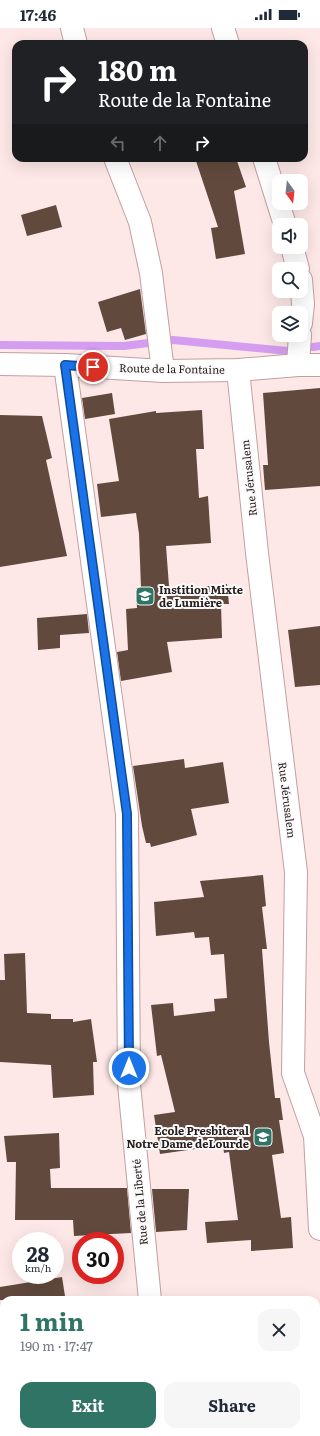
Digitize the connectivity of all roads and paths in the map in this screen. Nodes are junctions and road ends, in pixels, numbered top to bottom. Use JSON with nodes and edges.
{"nodes":[{"id":1,"x":72,"y":28,"type":"edge"},
{"id":2,"x":222,"y":28,"type":"edge"},
{"id":3,"x":75,"y":40,"type":"edge"},
{"id":4,"x":226,"y":40,"type":"edge"},
{"id":5,"x":117,"y":162,"type":"edge"},
{"id":6,"x":265,"y":162,"type":"edge"},
{"id":7,"x":283,"y":218,"type":"edge"},
{"id":8,"x":300,"y":342,"type":"edge"},
{"id":9,"x":0,"y":364,"type":"edge"},
{"id":10,"x":65,"y":365,"type":"junction"},
{"id":11,"x":298,"y":365,"type":"junction"},
{"id":12,"x":320,"y":365,"type":"edge"},
{"id":13,"x":238,"y":370,"type":"junction"},
{"id":14,"x":163,"y":371,"type":"junction"},
{"id":15,"x":320,"y":1229,"type":"edge"},
{"id":16,"x":150,"y":1296,"type":"edge"}],
"edges":[{"from":1,"to":3,"type":"street"},
{"from":2,"to":4,"type":"street"},
{"from":5,"to":14,"type":"street"},
{"from":6,"to":7,"type":"street"},
{"from":8,"to":11,"type":"street"},
{"from":9,"to":10,"type":"street","name":"Route de la Fontaine"},
{"from":10,"to":14,"type":"street","name":"Route de la Fontaine"},
{"from":10,"to":16,"type":"street","name":"Rue de la Liberté"},
{"from":11,"to":12,"type":"street","name":"Route de la Fontaine"},
{"from":11,"to":13,"type":"street","name":"Route de la Fontaine"},
{"from":13,"to":14,"type":"street","name":"Route de la Fontaine"},
{"from":13,"to":15,"type":"street","name":"Rue Jérusalem"}]}
